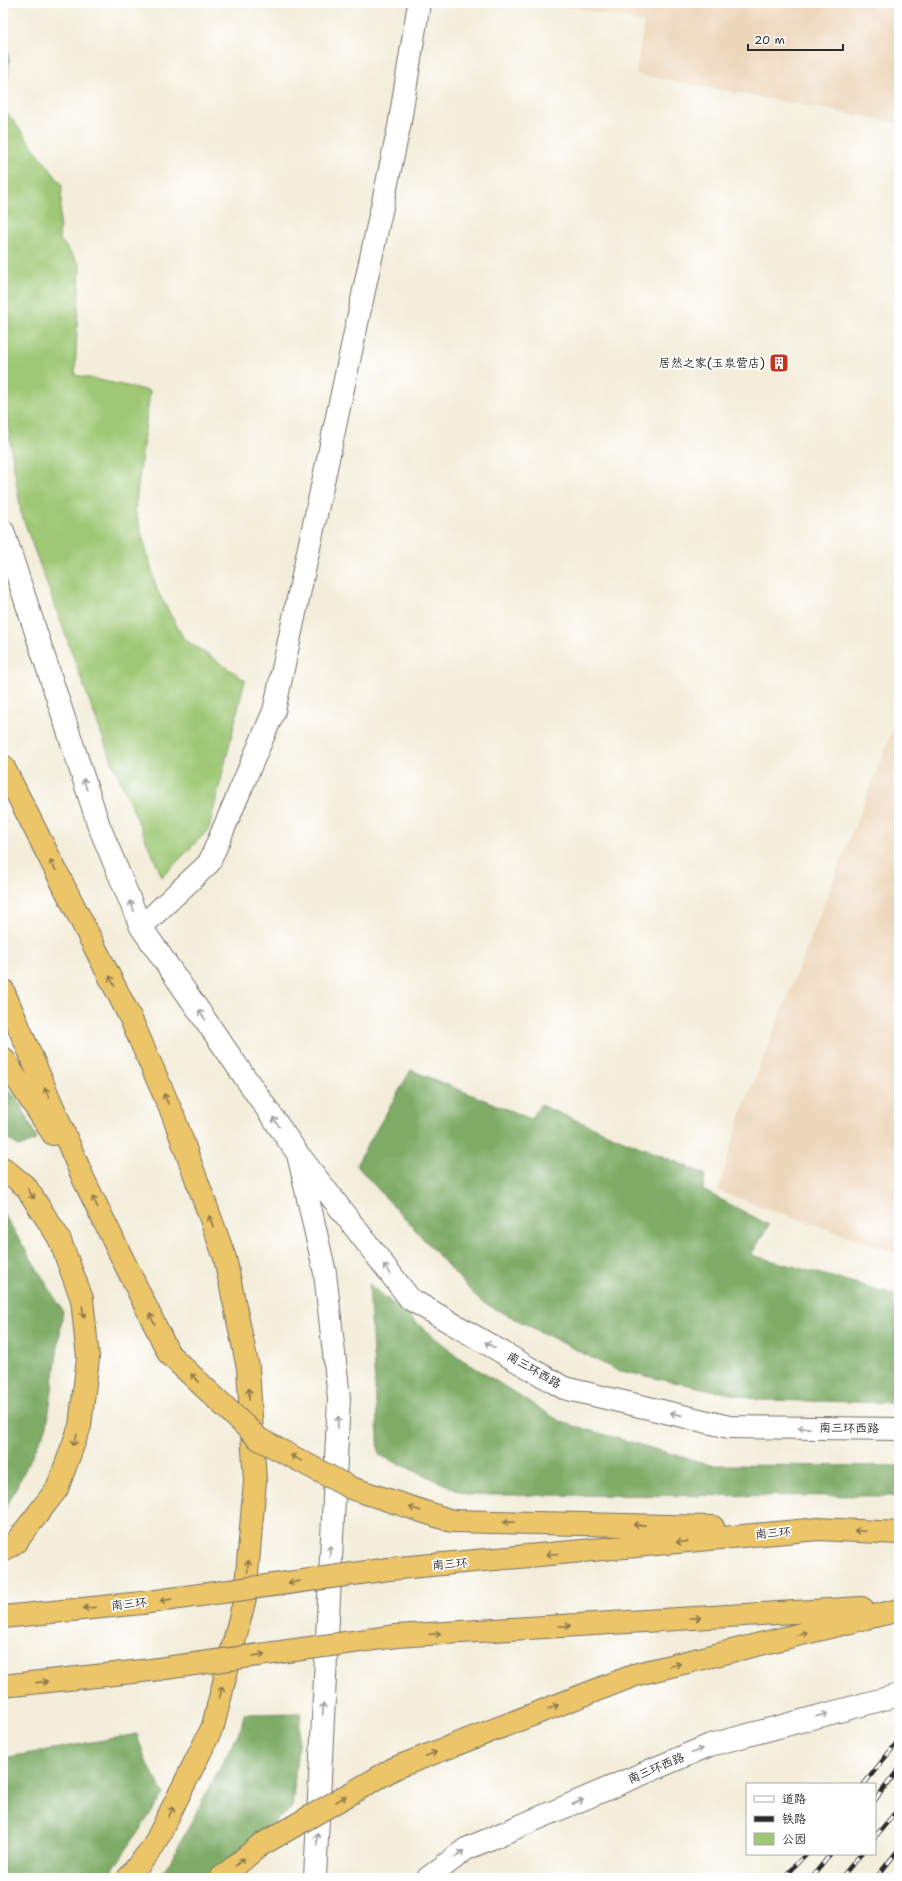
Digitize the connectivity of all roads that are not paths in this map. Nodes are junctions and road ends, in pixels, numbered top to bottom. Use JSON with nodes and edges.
{"nodes":[{"id":1,"x":419,"y":3,"type":"edge"},
{"id":2,"x":3,"y":531,"type":"edge"},
{"id":3,"x":3,"y":766,"type":"edge"},
{"id":4,"x":141,"y":927,"type":"junction"},
{"id":5,"x":3,"y":990,"type":"edge"},
{"id":6,"x":3,"y":1058,"type":"edge"},
{"id":7,"x":298,"y":1154,"type":"junction"},
{"id":8,"x":3,"y":1168,"type":"edge"},
{"id":9,"x":84,"y":1180,"type":"junction"},
{"id":10,"x":899,"y":1429,"type":"edge"},
{"id":11,"x":818,"y":1529,"type":"junction"},
{"id":12,"x":899,"y":1533,"type":"edge"},
{"id":13,"x":3,"y":1551,"type":"edge"},
{"id":14,"x":899,"y":1606,"type":"edge"},
{"id":15,"x":899,"y":1610,"type":"edge"},
{"id":16,"x":3,"y":1617,"type":"edge"},
{"id":17,"x":3,"y":1686,"type":"edge"},
{"id":18,"x":899,"y":1695,"type":"edge"},
{"id":19,"x":128,"y":1878,"type":"edge"},
{"id":20,"x":222,"y":1878,"type":"edge"},
{"id":21,"x":315,"y":1878,"type":"edge"},
{"id":22,"x":428,"y":1878,"type":"edge"}],
"edges":[{"from":1,"to":4,"type":"street"},
{"from":4,"to":2,"type":"street","name":"南三环西路","one_way":true},
{"from":19,"to":3,"type":"highway","one_way":true},
{"from":7,"to":4,"type":"street","name":"南三环西路","one_way":true},
{"from":9,"to":5,"type":"highway","one_way":true},
{"from":6,"to":9,"type":"highway"},
{"from":10,"to":7,"type":"street","name":"南三环西路","one_way":true},
{"from":21,"to":7,"type":"street","one_way":true},
{"from":8,"to":13,"type":"highway","one_way":true},
{"from":11,"to":9,"type":"highway","one_way":true,"bridge":true},
{"from":12,"to":11,"type":"highway","name":"南三环","one_way":true},
{"from":11,"to":16,"type":"highway","name":"南三环","one_way":true,"bridge":true},
{"from":17,"to":14,"type":"highway","one_way":true,"bridge":true},
{"from":20,"to":15,"type":"highway","one_way":true,"bridge":true},
{"from":22,"to":18,"type":"street","name":"南三环西路","one_way":true}]}
